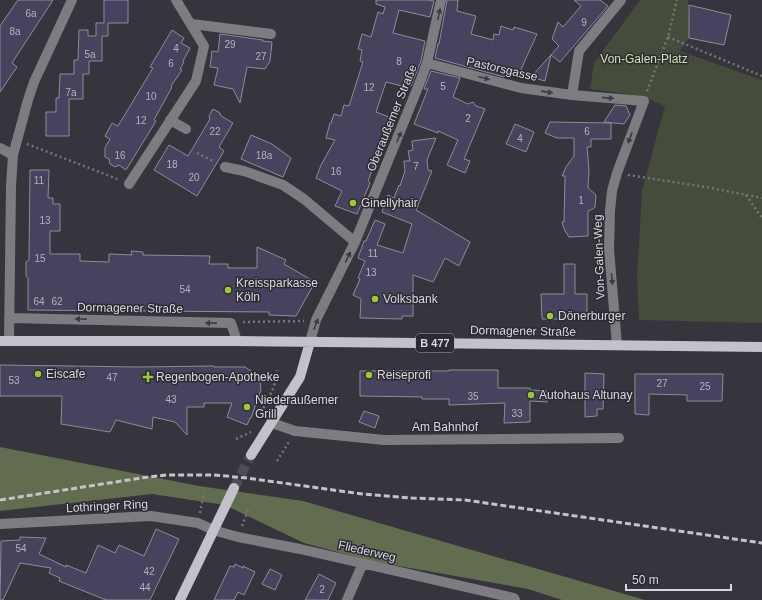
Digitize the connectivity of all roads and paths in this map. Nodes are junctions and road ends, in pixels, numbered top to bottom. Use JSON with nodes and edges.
{"nodes":[{"id":1,"x":72,"y":0,"type":"edge"},
{"id":2,"x":176,"y":0,"type":"edge"},
{"id":3,"x":441,"y":0,"type":"edge"},
{"id":4,"x":621,"y":0,"type":"edge"},
{"id":5,"x":677,"y":0,"type":"edge"},
{"id":6,"x":192,"y":24,"type":"junction"},
{"id":7,"x":271,"y":34,"type":"dead end"},
{"id":8,"x":668,"y":37,"type":"junction"},
{"id":9,"x":427,"y":63,"type":"junction"},
{"id":10,"x":762,"y":76,"type":"edge"},
{"id":11,"x":572,"y":95,"type":"junction"},
{"id":12,"x":644,"y":101,"type":"junction"},
{"id":13,"x":170,"y":120,"type":"junction"},
{"id":14,"x":186,"y":129,"type":"dead end"},
{"id":15,"x":17,"y":139,"type":"junction"},
{"id":16,"x":0,"y":148,"type":"edge"},
{"id":17,"x":197,"y":153,"type":"dead end"},
{"id":18,"x":13,"y":155,"type":"junction"},
{"id":19,"x":225,"y":167,"type":"joint"},
{"id":20,"x":617,"y":174,"type":"junction"},
{"id":21,"x":129,"y":184,"type":"joint"},
{"id":22,"x":746,"y":194,"type":"junction"},
{"id":23,"x":762,"y":198,"type":"edge"},
{"id":24,"x":762,"y":218,"type":"edge"},
{"id":25,"x":355,"y":242,"type":"junction"},
{"id":26,"x":9,"y":318,"type":"junction"},
{"id":27,"x":316,"y":320,"type":"junction"},
{"id":28,"x":231,"y":323,"type":"junction"},
{"id":29,"x":4,"y":341,"type":"edge"},
{"id":30,"x":236,"y":341,"type":"junction"},
{"id":31,"x":310,"y":342,"type":"junction"},
{"id":32,"x":617,"y":345,"type":"junction"},
{"id":33,"x":762,"y":347,"type":"edge"},
{"id":34,"x":277,"y":370,"type":"dead end"},
{"id":35,"x":259,"y":418,"type":"dead end"},
{"id":36,"x":272,"y":423,"type":"junction"},
{"id":37,"x":253,"y":431,"type":"dead end"},
{"id":38,"x":295,"y":431,"type":"junction"},
{"id":39,"x":620,"y":438,"type":"dead end"},
{"id":40,"x":236,"y":439,"type":"dead end"},
{"id":41,"x":251,"y":455,"type":"tunnel mouth"},
{"id":42,"x":277,"y":461,"type":"dead end"},
{"id":43,"x":234,"y":488,"type":"tunnel mouth"},
{"id":44,"x":204,"y":492,"type":"dead end"},
{"id":45,"x":249,"y":508,"type":"dead end"},
{"id":46,"x":198,"y":523,"type":"junction"},
{"id":47,"x":0,"y":524,"type":"edge"},
{"id":48,"x":213,"y":530,"type":"junction"},
{"id":49,"x":238,"y":537,"type":"junction"},
{"id":50,"x":363,"y":563,"type":"junction"},
{"id":51,"x":180,"y":600,"type":"edge"},
{"id":52,"x":346,"y":600,"type":"edge"},
{"id":53,"x":515,"y":600,"type":"edge"}],
"edges":[{"from":1,"to":15,"type":"street"},
{"from":2,"to":6,"type":"street"},
{"from":9,"to":3,"type":"street","name":"Oberaußemer Straße","one_way":true},
{"from":4,"to":11,"type":"street"},
{"from":5,"to":8,"type":"path"},
{"from":6,"to":7,"type":"street"},
{"from":6,"to":13,"type":"street"},
{"from":8,"to":10,"type":"path"},
{"from":8,"to":12,"type":"path"},
{"from":9,"to":11,"type":"street","name":"Pastorsgasse","one_way":true},
{"from":25,"to":9,"type":"street","name":"Oberaußemer Straße","one_way":true},
{"from":11,"to":12,"type":"street","name":"Pastorsgasse","one_way":true},
{"from":12,"to":20,"type":"street","name":"Von-Galen-Weg","one_way":true},
{"from":13,"to":14,"type":"street"},
{"from":13,"to":21,"type":"street"},
{"from":15,"to":18,"type":"street"},
{"from":15,"to":21,"type":"path"},
{"from":16,"to":18,"type":"street"},
{"from":17,"to":19,"type":"path"},
{"from":18,"to":26,"type":"street"},
{"from":19,"to":25,"type":"street"},
{"from":20,"to":22,"type":"path"},
{"from":20,"to":32,"type":"street","name":"Von-Galen-Weg","one_way":true},
{"from":22,"to":23,"type":"path"},
{"from":22,"to":24,"type":"path"},
{"from":27,"to":25,"type":"street","name":"Oberaußemer Straße","one_way":true},
{"from":28,"to":26,"type":"street","name":"Dormagener Straße","one_way":true},
{"from":26,"to":29,"type":"street"},
{"from":27,"to":28,"type":"path"},
{"from":31,"to":27,"type":"street","name":"Oberaußemer Straße","one_way":true},
{"from":28,"to":30,"type":"street"},
{"from":29,"to":30,"type":"main road","name":"Dormagener Straße","number":"B 477"},
{"from":30,"to":31,"type":"main road","name":"Dormagener Straße","number":"B 477"},
{"from":31,"to":32,"type":"main road","name":"Dormagener Straße","number":"B 477"},
{"from":31,"to":36,"type":"main road","name":"Oberaußemer Straße"},
{"from":32,"to":33,"type":"main road","name":"Dormagener Straße","number":"B 477"},
{"from":34,"to":35,"type":"path"},
{"from":36,"to":38,"type":"street","name":"Am Bahnhof"},
{"from":36,"to":41,"type":"main road","name":"Oberaußemer Straße"},
{"from":37,"to":40,"type":"path"},
{"from":38,"to":39,"type":"street","name":"Am Bahnhof"},
{"from":38,"to":42,"type":"path"},
{"from":43,"to":48,"type":"main road"},
{"from":44,"to":46,"type":"path"},
{"from":45,"to":49,"type":"path"},
{"from":46,"to":47,"type":"street","name":"Lothringer Ring"},
{"from":46,"to":48,"type":"street","name":"Lothringer Ring"},
{"from":48,"to":49,"type":"street","name":"Fliederweg"},
{"from":48,"to":51,"type":"main road"},
{"from":49,"to":50,"type":"street","name":"Fliederweg"},
{"from":50,"to":52,"type":"street"},
{"from":50,"to":53,"type":"street","name":"Fliederweg"}]}
